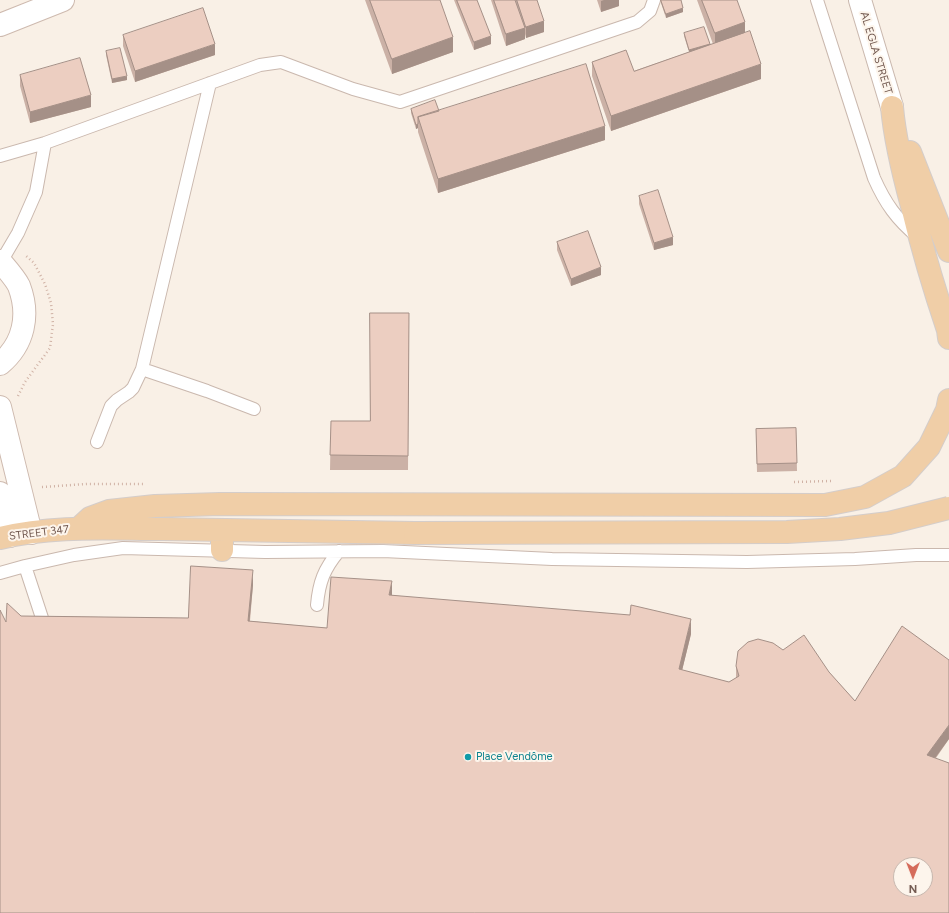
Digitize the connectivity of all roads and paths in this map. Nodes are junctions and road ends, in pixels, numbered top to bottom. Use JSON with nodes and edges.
{"nodes":[{"id":1,"x":64,"y":0,"type":"edge"},
{"id":2,"x":654,"y":0,"type":"edge"},
{"id":3,"x":817,"y":0,"type":"edge"},
{"id":4,"x":860,"y":0,"type":"edge"},
{"id":5,"x":0,"y":25,"type":"edge"},
{"id":6,"x":210,"y":83,"type":"junction"},
{"id":7,"x":892,"y":107,"type":"junction"},
{"id":8,"x":45,"y":143,"type":"junction"},
{"id":9,"x":0,"y":156,"type":"edge"},
{"id":10,"x":920,"y":239,"type":"junction"},
{"id":11,"x":949,"y":251,"type":"edge"},
{"id":12,"x":4,"y":256,"type":"edge"},
{"id":13,"x":949,"y":338,"type":"edge"},
{"id":14,"x":0,"y":364,"type":"edge"},
{"id":15,"x":142,"y":369,"type":"junction"},
{"id":16,"x":949,"y":400,"type":"edge"},
{"id":17,"x":9,"y":404,"type":"edge"},
{"id":18,"x":254,"y":409,"type":"dead end"},
{"id":19,"x":97,"y":442,"type":"dead end"},
{"id":20,"x":0,"y":493,"type":"edge"},
{"id":21,"x":949,"y":508,"type":"edge"},
{"id":22,"x":78,"y":529,"type":"junction"},
{"id":23,"x":13,"y":536,"type":"edge"},
{"id":24,"x":123,"y":538,"type":"junction"},
{"id":25,"x":222,"y":540,"type":"junction"},
{"id":26,"x":340,"y":551,"type":"junction"},
{"id":27,"x":949,"y":555,"type":"edge"},
{"id":28,"x":25,"y":566,"type":"junction"},
{"id":29,"x":0,"y":573,"type":"edge"},
{"id":30,"x":317,"y":605,"type":"dead end"},
{"id":31,"x":43,"y":621,"type":"edge"}],
"edges":[{"from":1,"to":5,"type":"street"},
{"from":2,"to":6,"type":"lane"},
{"from":3,"to":10,"type":"lane"},
{"from":4,"to":7,"type":"street","name":"AL EGLA STREET"},
{"from":6,"to":8,"type":"lane"},
{"from":6,"to":15,"type":"lane"},
{"from":7,"to":10,"type":"main road"},
{"from":7,"to":11,"type":"main road"},
{"from":8,"to":9,"type":"lane"},
{"from":8,"to":12,"type":"lane"},
{"from":10,"to":13,"type":"main road"},
{"from":12,"to":14,"type":"street"},
{"from":12,"to":17,"type":"path"},
{"from":15,"to":18,"type":"lane"},
{"from":15,"to":19,"type":"lane"},
{"from":16,"to":22,"type":"main road"},
{"from":17,"to":23,"type":"street"},
{"from":20,"to":23,"type":"street"},
{"from":21,"to":25,"type":"main road","name":"STREET 347","bridge":true},
{"from":22,"to":23,"type":"main road","name":"STREET 347"},
{"from":22,"to":24,"type":"main road","name":"STREET 347"},
{"from":24,"to":25,"type":"main road","name":"STREET 347"},
{"from":24,"to":28,"type":"lane"},
{"from":25,"to":26,"type":"lane"},
{"from":26,"to":27,"type":"lane"},
{"from":26,"to":30,"type":"lane"},
{"from":28,"to":29,"type":"lane"},
{"from":28,"to":31,"type":"lane"}]}
